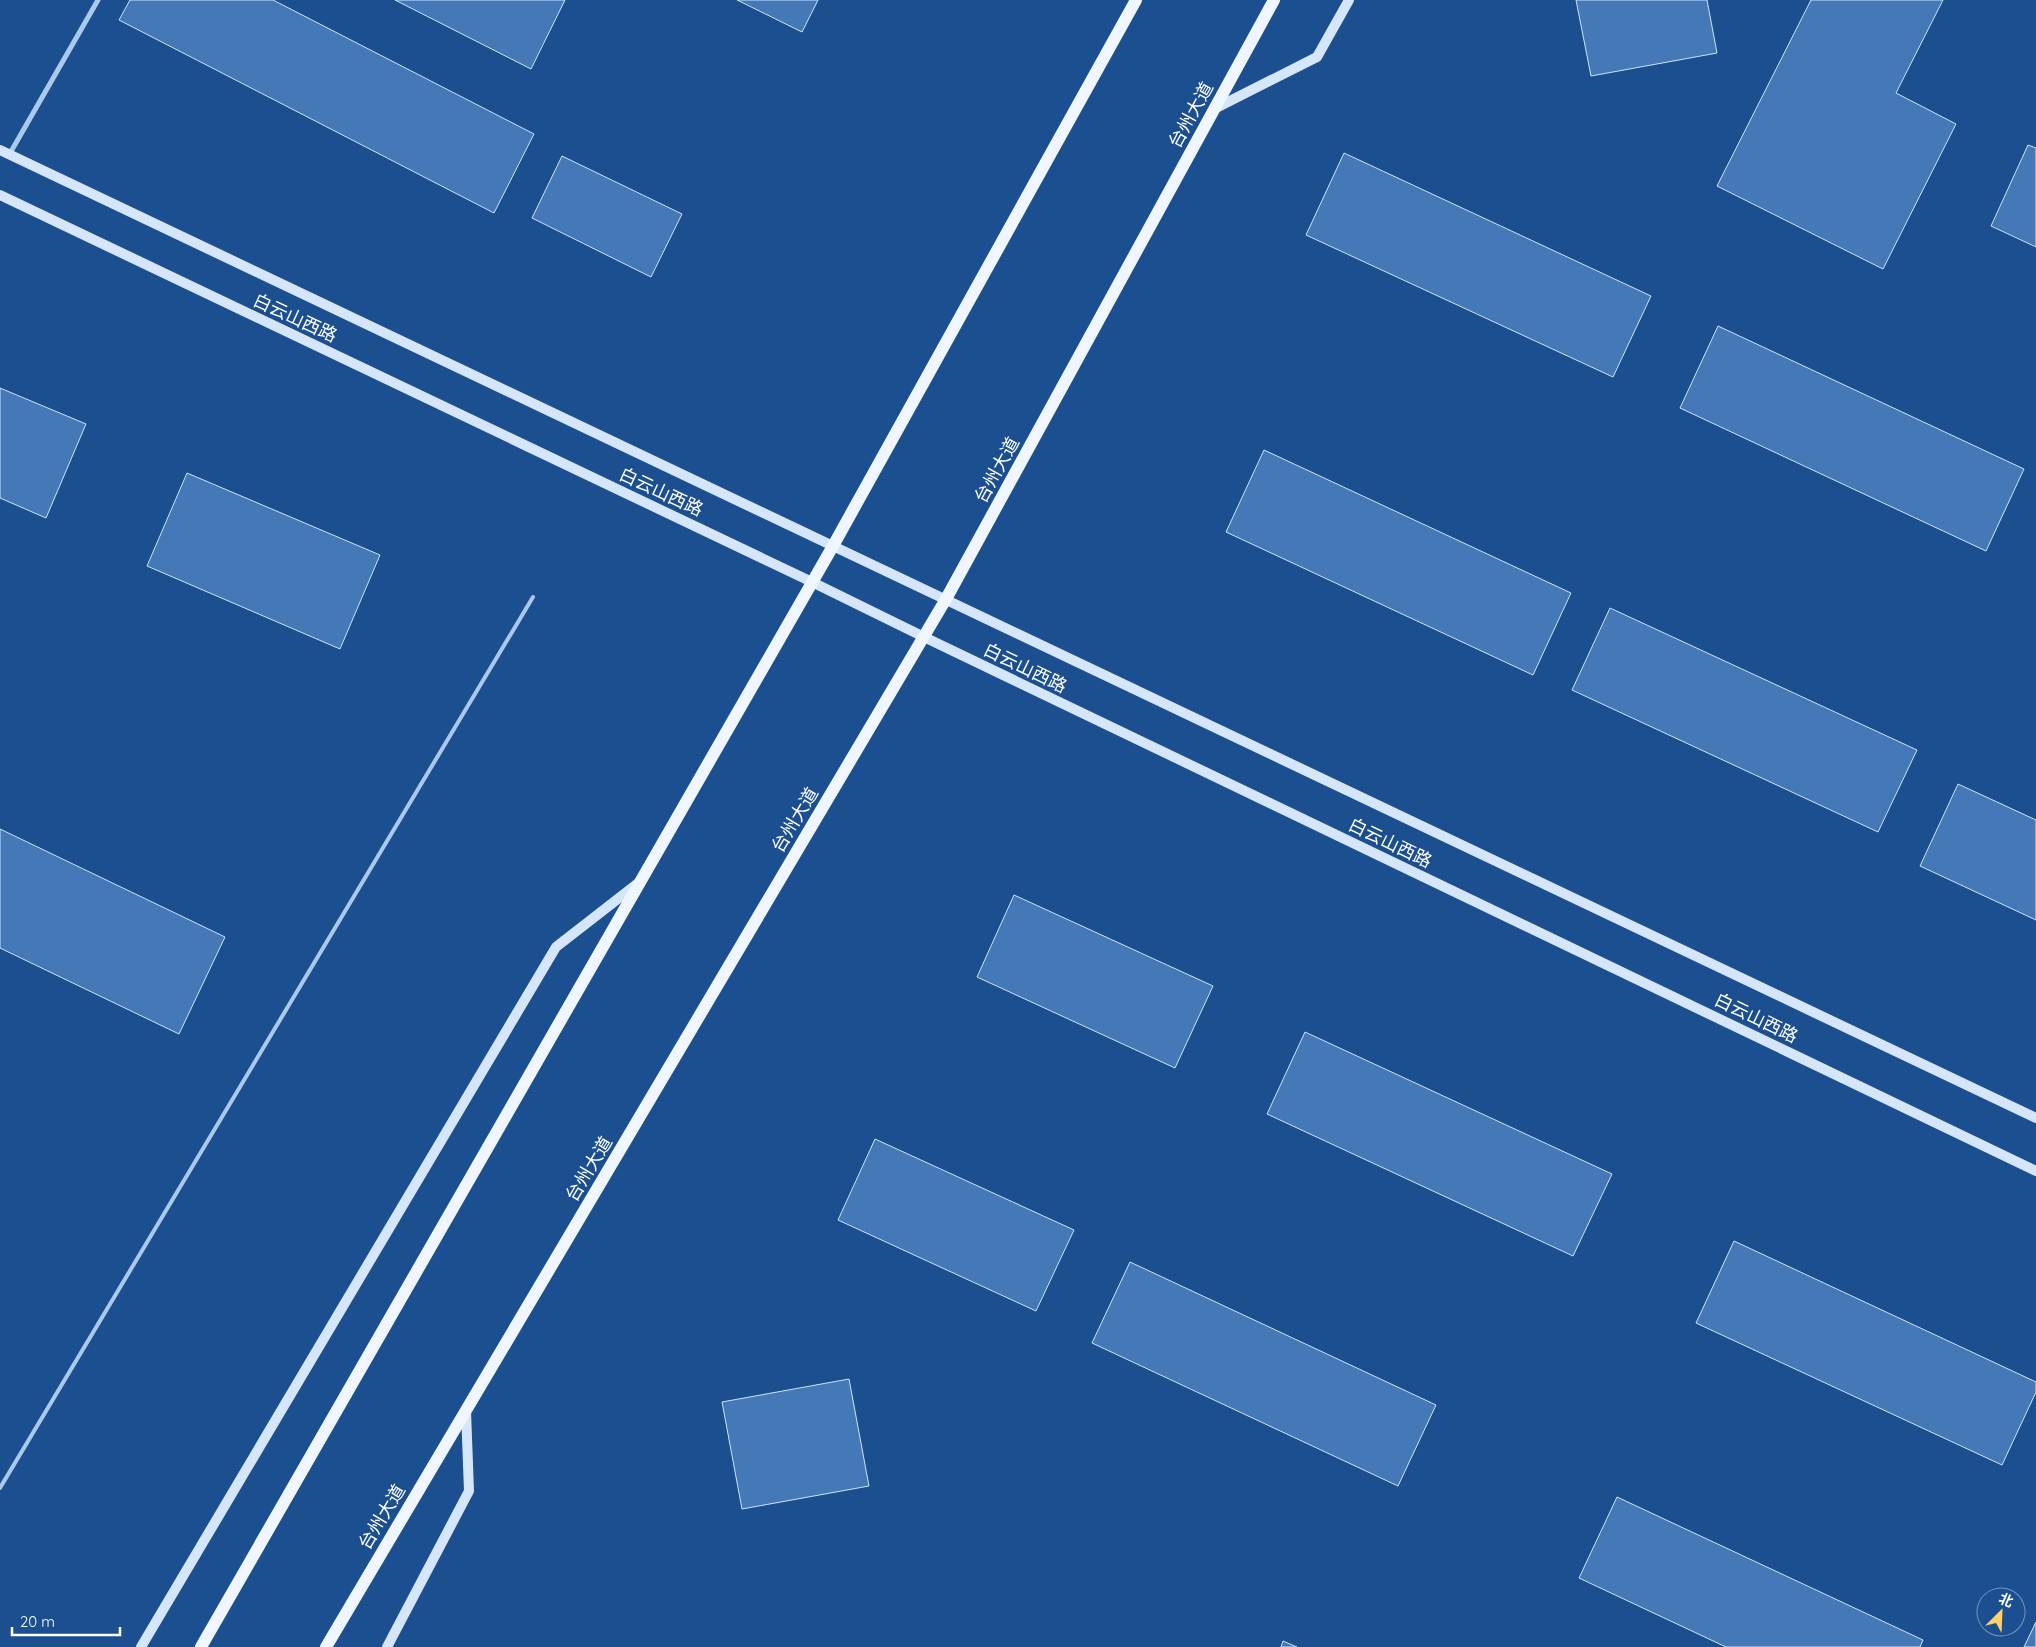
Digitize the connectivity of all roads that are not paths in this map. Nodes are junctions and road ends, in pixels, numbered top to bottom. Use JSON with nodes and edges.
{"nodes":[{"id":1,"x":98,"y":0,"type":"edge"},
{"id":2,"x":1136,"y":0,"type":"edge"},
{"id":3,"x":1274,"y":0,"type":"edge"},
{"id":4,"x":1349,"y":0,"type":"edge"},
{"id":5,"x":1214,"y":109,"type":"junction"},
{"id":6,"x":5,"y":153,"type":"edge"},
{"id":7,"x":0,"y":196,"type":"edge"},
{"id":8,"x":833,"y":546,"type":"junction"},
{"id":9,"x":812,"y":582,"type":"junction"},
{"id":10,"x":533,"y":597,"type":"dead end"},
{"id":11,"x":946,"y":599,"type":"junction"},
{"id":12,"x":924,"y":637,"type":"junction"},
{"id":13,"x":640,"y":882,"type":"junction"},
{"id":14,"x":2036,"y":1118,"type":"edge"},
{"id":15,"x":2036,"y":1171,"type":"edge"},
{"id":16,"x":466,"y":1410,"type":"junction"},
{"id":17,"x":0,"y":1488,"type":"edge"},
{"id":18,"x":141,"y":1647,"type":"edge"},
{"id":19,"x":202,"y":1647,"type":"edge"},
{"id":20,"x":326,"y":1647,"type":"edge"},
{"id":21,"x":387,"y":1647,"type":"edge"}],
"edges":[{"from":1,"to":6,"type":"street"},
{"from":2,"to":8,"type":"main road"},
{"from":3,"to":5,"type":"main road","name":"台州大道"},
{"from":4,"to":5,"type":"main road"},
{"from":5,"to":11,"type":"main road","name":"台州大道"},
{"from":6,"to":8,"type":"main road","name":"白云山西路"},
{"from":7,"to":9,"type":"main road","name":"白云山西路"},
{"from":8,"to":9,"type":"main road"},
{"from":8,"to":11,"type":"main road","name":"白云山西路"},
{"from":9,"to":12,"type":"main road","name":"白云山西路"},
{"from":9,"to":13,"type":"main road"},
{"from":10,"to":17,"type":"lane"},
{"from":11,"to":12,"type":"main road","name":"台州大道"},
{"from":11,"to":14,"type":"main road","name":"白云山西路"},
{"from":12,"to":15,"type":"main road","name":"白云山西路"},
{"from":12,"to":16,"type":"main road","name":"台州大道"},
{"from":13,"to":18,"type":"main road"},
{"from":13,"to":19,"type":"main road"},
{"from":16,"to":20,"type":"main road","name":"台州大道"},
{"from":16,"to":21,"type":"main road"}]}
